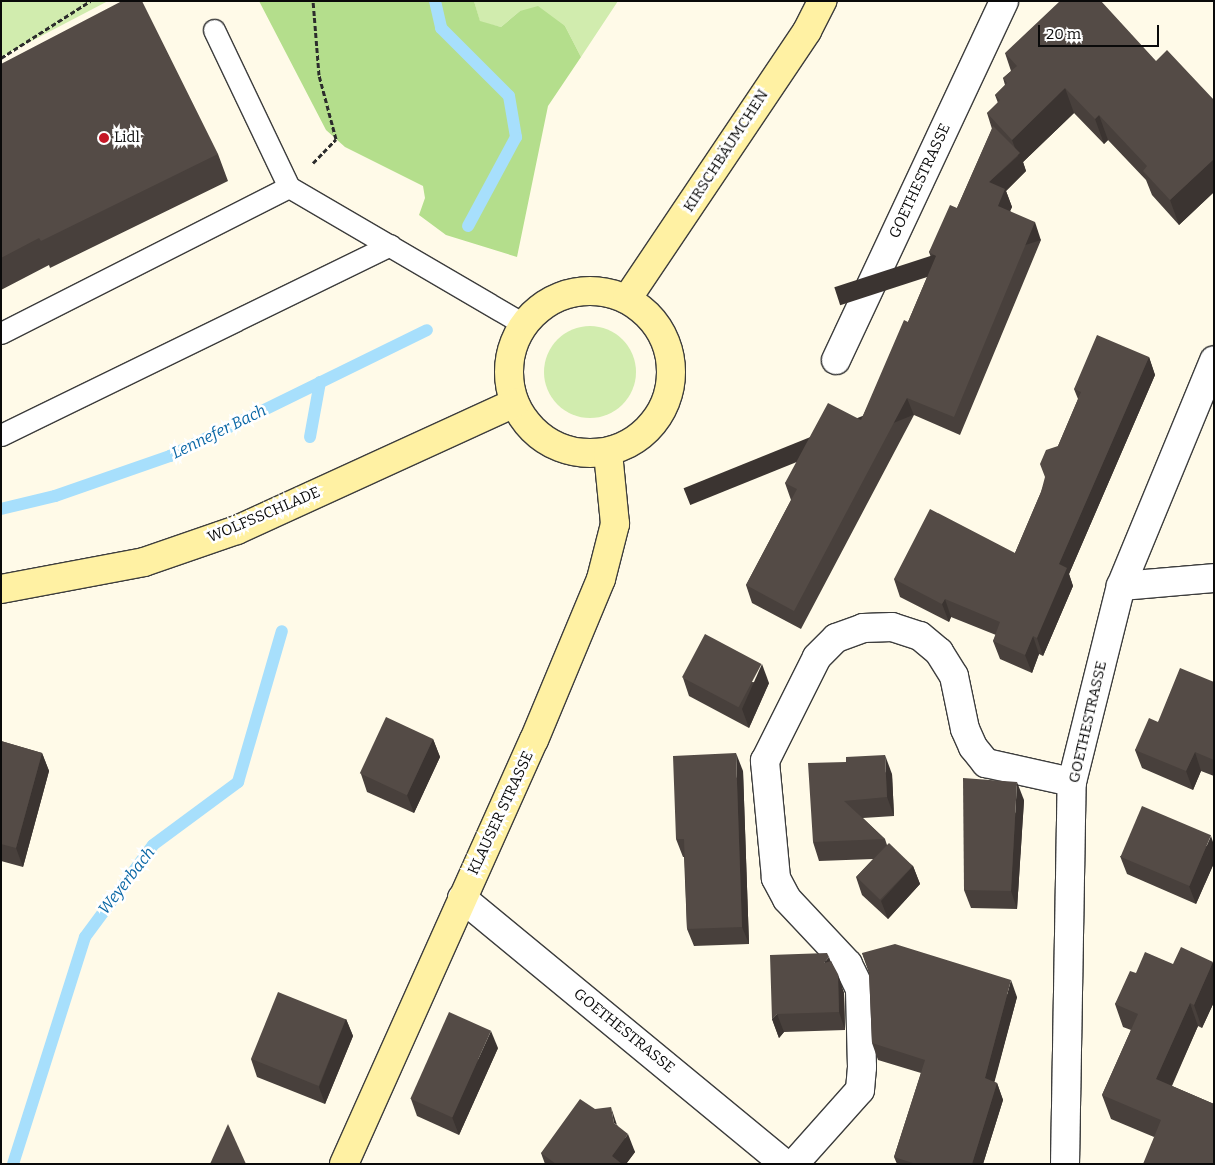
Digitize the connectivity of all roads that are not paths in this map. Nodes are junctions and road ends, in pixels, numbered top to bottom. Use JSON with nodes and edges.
{"nodes":[{"id":1,"x":822,"y":1,"type":"edge"},
{"id":2,"x":1004,"y":1,"type":"edge"},
{"id":3,"x":214,"y":30,"type":"dead end"},
{"id":4,"x":290,"y":186,"type":"junction"},
{"id":5,"x":390,"y":245,"type":"junction"},
{"id":6,"x":627,"y":299,"type":"junction"},
{"id":7,"x":523,"y":324,"type":"junction"},
{"id":8,"x":1,"y":333,"type":"edge"},
{"id":9,"x":836,"y":360,"type":"dead end"},
{"id":10,"x":1214,"y":360,"type":"edge"},
{"id":11,"x":514,"y":403,"type":"junction"},
{"id":12,"x":1,"y":435,"type":"edge"},
{"id":13,"x":608,"y":452,"type":"junction"},
{"id":14,"x":1214,"y":578,"type":"edge"},
{"id":15,"x":1121,"y":586,"type":"junction"},
{"id":16,"x":1,"y":589,"type":"edge"},
{"id":17,"x":1072,"y":782,"type":"junction"},
{"id":18,"x":462,"y":898,"type":"junction"},
{"id":19,"x":344,"y":1164,"type":"edge"},
{"id":20,"x":785,"y":1164,"type":"edge"},
{"id":21,"x":794,"y":1164,"type":"edge"},
{"id":22,"x":1065,"y":1164,"type":"edge"}],
"edges":[{"from":1,"to":6,"type":"main road","name":"KIRSCHBÄUMCHEN"},
{"from":2,"to":9,"type":"street","name":"GOETHESTRASSE"},
{"from":3,"to":4,"type":"lane"},
{"from":4,"to":5,"type":"lane"},
{"from":4,"to":8,"type":"lane"},
{"from":5,"to":7,"type":"lane"},
{"from":5,"to":12,"type":"lane"},
{"from":6,"to":7,"type":"main road"},
{"from":6,"to":13,"type":"main road"},
{"from":7,"to":11,"type":"main road"},
{"from":10,"to":15,"type":"street","name":"GOETHESTRASSE"},
{"from":11,"to":13,"type":"main road"},
{"from":11,"to":16,"type":"main road","name":"WOLFSSCHLADE"},
{"from":13,"to":18,"type":"main road","name":"KLAUSER STRASSE"},
{"from":14,"to":15,"type":"street"},
{"from":15,"to":17,"type":"street","name":"GOETHESTRASSE"},
{"from":17,"to":21,"type":"street"},
{"from":17,"to":22,"type":"street","name":"GOETHESTRASSE"},
{"from":18,"to":19,"type":"main road","name":"KLAUSER STRASSE"},
{"from":18,"to":20,"type":"street","name":"GOETHESTRASSE"}]}
